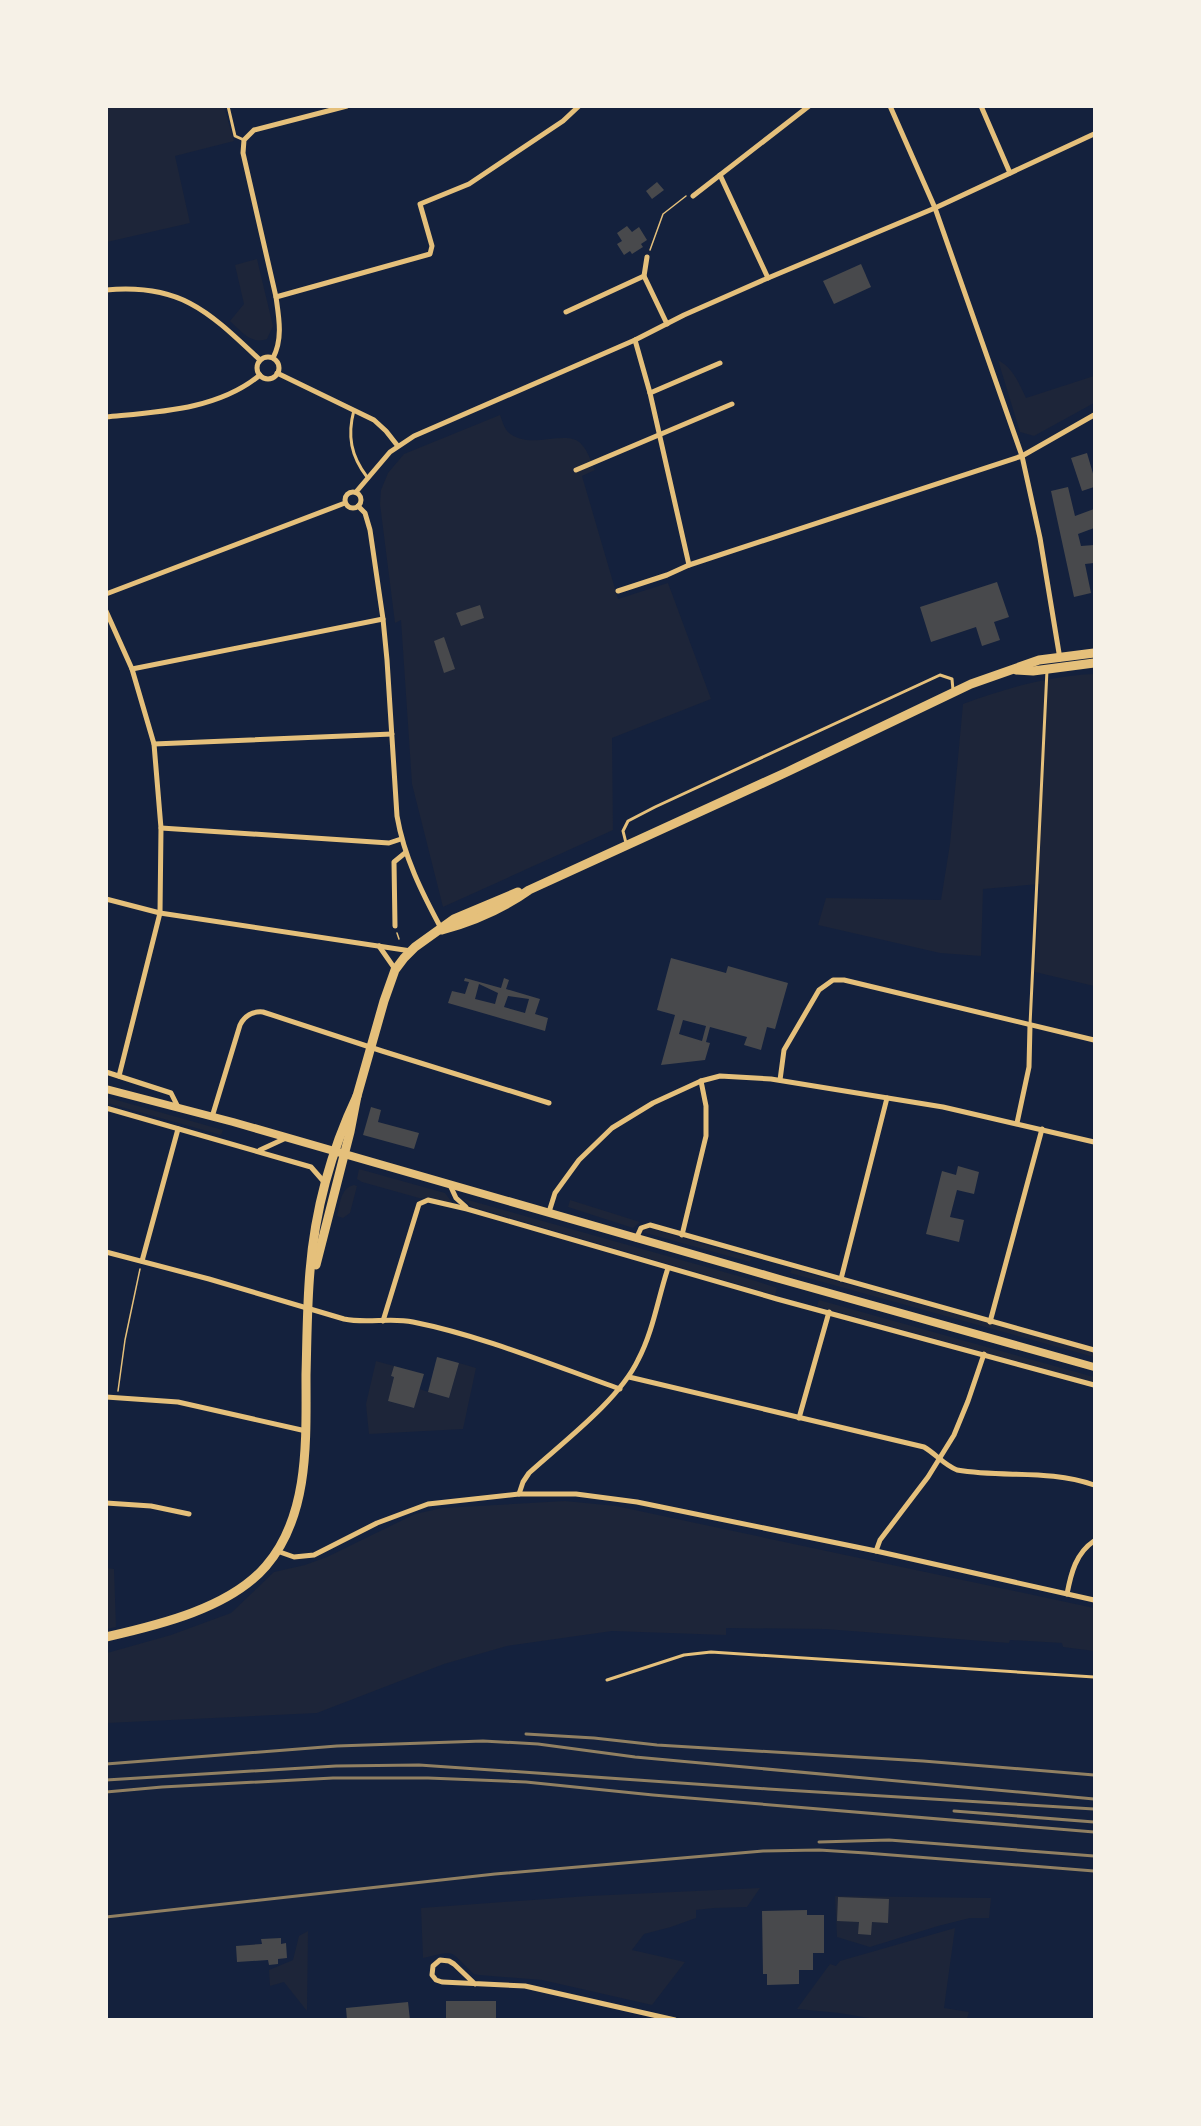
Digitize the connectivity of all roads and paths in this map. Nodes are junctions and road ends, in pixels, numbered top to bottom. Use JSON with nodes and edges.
{"nodes":[{"id":1,"x":228,"y":106,"type":"edge"},
{"id":2,"x":347,"y":106,"type":"edge"},
{"id":3,"x":579,"y":106,"type":"edge"},
{"id":4,"x":809,"y":106,"type":"edge"},
{"id":5,"x":890,"y":106,"type":"edge"},
{"id":6,"x":981,"y":106,"type":"edge"},
{"id":7,"x":1095,"y":134,"type":"edge"},
{"id":8,"x":244,"y":140,"type":"junction"},
{"id":9,"x":1010,"y":173,"type":"junction"},
{"id":10,"x":720,"y":175,"type":"junction"},
{"id":11,"x":693,"y":196,"type":"joint"},
{"id":12,"x":935,"y":208,"type":"junction"},
{"id":13,"x":647,"y":257,"type":"joint"},
{"id":14,"x":644,"y":276,"type":"junction"},
{"id":15,"x":768,"y":278,"type":"junction"},
{"id":16,"x":106,"y":290,"type":"edge"},
{"id":17,"x":276,"y":297,"type":"junction"},
{"id":18,"x":566,"y":312,"type":"dead end"},
{"id":19,"x":667,"y":324,"type":"junction"},
{"id":20,"x":635,"y":340,"type":"junction"},
{"id":21,"x":273,"y":358,"type":"junction"},
{"id":22,"x":260,"y":360,"type":"junction"},
{"id":23,"x":720,"y":363,"type":"dead end"},
{"id":24,"x":277,"y":374,"type":"junction"},
{"id":25,"x":260,"y":375,"type":"junction"},
{"id":26,"x":650,"y":393,"type":"junction"},
{"id":27,"x":732,"y":404,"type":"dead end"},
{"id":28,"x":354,"y":410,"type":"junction"},
{"id":29,"x":1095,"y":415,"type":"edge"},
{"id":30,"x":106,"y":417,"type":"edge"},
{"id":31,"x":660,"y":435,"type":"junction"},
{"id":32,"x":397,"y":446,"type":"junction"},
{"id":33,"x":1022,"y":456,"type":"junction"},
{"id":34,"x":576,"y":470,"type":"dead end"},
{"id":35,"x":367,"y":477,"type":"junction"},
{"id":36,"x":356,"y":492,"type":"junction"},
{"id":37,"x":345,"y":503,"type":"junction"},
{"id":38,"x":358,"y":506,"type":"junction"},
{"id":39,"x":689,"y":565,"type":"junction"},
{"id":40,"x":618,"y":591,"type":"dead end"},
{"id":41,"x":106,"y":594,"type":"edge"},
{"id":42,"x":106,"y":611,"type":"edge"},
{"id":43,"x":383,"y":619,"type":"junction"},
{"id":44,"x":1095,"y":653,"type":"edge"},
{"id":45,"x":1061,"y":661,"type":"junction"},
{"id":46,"x":1095,"y":663,"type":"edge"},
{"id":47,"x":1047,"y":668,"type":"junction"},
{"id":48,"x":132,"y":669,"type":"junction"},
{"id":49,"x":1011,"y":670,"type":"junction"},
{"id":50,"x":953,"y":692,"type":"junction"},
{"id":51,"x":392,"y":735,"type":"junction"},
{"id":52,"x":154,"y":744,"type":"junction"},
{"id":53,"x":161,"y":828,"type":"junction"},
{"id":54,"x":401,"y":839,"type":"junction"},
{"id":55,"x":627,"y":846,"type":"junction"},
{"id":56,"x":405,"y":853,"type":"junction"},
{"id":57,"x":106,"y":899,"type":"edge"},
{"id":58,"x":160,"y":913,"type":"junction"},
{"id":59,"x":395,"y":926,"type":"dead end"},
{"id":60,"x":442,"y":930,"type":"junction"},
{"id":61,"x":379,"y":946,"type":"junction"},
{"id":62,"x":411,"y":951,"type":"junction"},
{"id":63,"x":395,"y":970,"type":"junction"},
{"id":64,"x":1030,"y":1025,"type":"junction"},
{"id":65,"x":1095,"y":1040,"type":"edge"},
{"id":66,"x":371,"y":1047,"type":"junction"},
{"id":67,"x":106,"y":1072,"type":"edge"},
{"id":68,"x":119,"y":1076,"type":"junction"},
{"id":69,"x":780,"y":1080,"type":"junction"},
{"id":70,"x":701,"y":1081,"type":"junction"},
{"id":71,"x":106,"y":1089,"type":"edge"},
{"id":72,"x":357,"y":1096,"type":"junction"},
{"id":73,"x":887,"y":1098,"type":"junction"},
{"id":74,"x":549,"y":1103,"type":"dead end"},
{"id":75,"x":106,"y":1108,"type":"edge"},
{"id":76,"x":178,"y":1109,"type":"junction"},
{"id":77,"x":212,"y":1117,"type":"junction"},
{"id":78,"x":1017,"y":1123,"type":"junction"},
{"id":79,"x":178,"y":1129,"type":"junction"},
{"id":80,"x":1042,"y":1129,"type":"junction"},
{"id":81,"x":286,"y":1138,"type":"junction"},
{"id":82,"x":1095,"y":1142,"type":"edge"},
{"id":83,"x":259,"y":1150,"type":"junction"},
{"id":84,"x":333,"y":1151,"type":"junction"},
{"id":85,"x":344,"y":1154,"type":"junction"},
{"id":86,"x":325,"y":1183,"type":"junction"},
{"id":87,"x":450,"y":1185,"type":"junction"},
{"id":88,"x":467,"y":1209,"type":"junction"},
{"id":89,"x":549,"y":1212,"type":"junction"},
{"id":90,"x":682,"y":1235,"type":"junction"},
{"id":91,"x":636,"y":1239,"type":"junction"},
{"id":92,"x":106,"y":1252,"type":"edge"},
{"id":93,"x":142,"y":1261,"type":"junction"},
{"id":94,"x":668,"y":1268,"type":"junction"},
{"id":95,"x":841,"y":1279,"type":"junction"},
{"id":96,"x":309,"y":1294,"type":"junction"},
{"id":97,"x":308,"y":1309,"type":"junction"},
{"id":98,"x":829,"y":1312,"type":"junction"},
{"id":99,"x":383,"y":1321,"type":"junction"},
{"id":100,"x":990,"y":1322,"type":"junction"},
{"id":101,"x":1095,"y":1350,"type":"edge"},
{"id":102,"x":984,"y":1354,"type":"junction"},
{"id":103,"x":1095,"y":1366,"type":"edge"},
{"id":104,"x":629,"y":1377,"type":"junction"},
{"id":105,"x":1095,"y":1385,"type":"edge"},
{"id":106,"x":620,"y":1389,"type":"junction"},
{"id":107,"x":106,"y":1396,"type":"edge"},
{"id":108,"x":117,"y":1398,"type":"junction"},
{"id":109,"x":799,"y":1418,"type":"junction"},
{"id":110,"x":306,"y":1431,"type":"junction"},
{"id":111,"x":939,"y":1457,"type":"junction"},
{"id":112,"x":1095,"y":1485,"type":"edge"},
{"id":113,"x":519,"y":1494,"type":"junction"},
{"id":114,"x":106,"y":1503,"type":"edge"},
{"id":115,"x":189,"y":1514,"type":"dead end"},
{"id":116,"x":1095,"y":1541,"type":"edge"},
{"id":117,"x":277,"y":1551,"type":"junction"},
{"id":118,"x":876,"y":1551,"type":"junction"},
{"id":119,"x":1067,"y":1594,"type":"junction"},
{"id":120,"x":1095,"y":1600,"type":"edge"},
{"id":121,"x":106,"y":1637,"type":"edge"},
{"id":122,"x":1095,"y":1677,"type":"edge"},
{"id":123,"x":607,"y":1680,"type":"dead end"},
{"id":124,"x":475,"y":1984,"type":"junction"},
{"id":125,"x":675,"y":2019,"type":"edge"}],
"edges":[{"from":1,"to":8,"type":"lane"},
{"from":2,"to":8,"type":"street"},
{"from":3,"to":17,"type":"street"},
{"from":4,"to":10,"type":"street"},
{"from":5,"to":12,"type":"street"},
{"from":6,"to":9,"type":"street"},
{"from":7,"to":9,"type":"street"},
{"from":8,"to":17,"type":"street"},
{"from":9,"to":12,"type":"street"},
{"from":10,"to":11,"type":"street"},
{"from":10,"to":15,"type":"street"},
{"from":11,"to":13,"type":"path"},
{"from":12,"to":15,"type":"street"},
{"from":12,"to":33,"type":"street"},
{"from":13,"to":14,"type":"street"},
{"from":14,"to":18,"type":"street"},
{"from":14,"to":19,"type":"street"},
{"from":15,"to":19,"type":"street"},
{"from":16,"to":22,"type":"street"},
{"from":17,"to":21,"type":"street"},
{"from":19,"to":20,"type":"street"},
{"from":20,"to":26,"type":"street"},
{"from":20,"to":32,"type":"street"},
{"from":21,"to":22,"type":"street"},
{"from":21,"to":24,"type":"street"},
{"from":22,"to":25,"type":"street"},
{"from":23,"to":26,"type":"street"},
{"from":24,"to":25,"type":"street"},
{"from":24,"to":28,"type":"street"},
{"from":25,"to":30,"type":"street"},
{"from":26,"to":31,"type":"street"},
{"from":27,"to":31,"type":"street"},
{"from":28,"to":32,"type":"street"},
{"from":28,"to":35,"type":"lane"},
{"from":29,"to":33,"type":"street"},
{"from":31,"to":34,"type":"street"},
{"from":31,"to":39,"type":"street"},
{"from":32,"to":35,"type":"street"},
{"from":33,"to":39,"type":"street"},
{"from":33,"to":45,"type":"street"},
{"from":35,"to":36,"type":"street"},
{"from":36,"to":37,"type":"street"},
{"from":36,"to":38,"type":"street"},
{"from":37,"to":38,"type":"street"},
{"from":37,"to":41,"type":"street"},
{"from":38,"to":43,"type":"street"},
{"from":39,"to":40,"type":"street"},
{"from":42,"to":48,"type":"street"},
{"from":43,"to":48,"type":"street"},
{"from":43,"to":51,"type":"street"},
{"from":44,"to":45,"type":"main road"},
{"from":45,"to":46,"type":"main road"},
{"from":45,"to":47,"type":"main road"},
{"from":45,"to":49,"type":"main road"},
{"from":47,"to":49,"type":"main road"},
{"from":47,"to":64,"type":"lane"},
{"from":48,"to":52,"type":"street"},
{"from":49,"to":50,"type":"main road"},
{"from":50,"to":55,"type":"main road"},
{"from":50,"to":55,"type":"lane"},
{"from":51,"to":52,"type":"street"},
{"from":51,"to":54,"type":"street"},
{"from":52,"to":53,"type":"street"},
{"from":53,"to":54,"type":"street"},
{"from":53,"to":58,"type":"street"},
{"from":54,"to":56,"type":"street"},
{"from":55,"to":60,"type":"main road"},
{"from":56,"to":59,"type":"street"},
{"from":56,"to":60,"type":"street"},
{"from":57,"to":58,"type":"street"},
{"from":58,"to":61,"type":"street"},
{"from":58,"to":68,"type":"street"},
{"from":60,"to":62,"type":"main road"},
{"from":61,"to":62,"type":"street"},
{"from":61,"to":63,"type":"street"},
{"from":62,"to":63,"type":"main road"},
{"from":63,"to":66,"type":"main road"},
{"from":64,"to":65,"type":"street"},
{"from":64,"to":69,"type":"street"},
{"from":64,"to":78,"type":"street"},
{"from":66,"to":72,"type":"main road"},
{"from":66,"to":74,"type":"street"},
{"from":66,"to":77,"type":"street"},
{"from":67,"to":68,"type":"street"},
{"from":68,"to":76,"type":"street"},
{"from":69,"to":70,"type":"street"},
{"from":69,"to":73,"type":"street"},
{"from":70,"to":89,"type":"street"},
{"from":70,"to":90,"type":"street"},
{"from":71,"to":76,"type":"main road"},
{"from":72,"to":84,"type":"main road"},
{"from":72,"to":85,"type":"main road"},
{"from":73,"to":78,"type":"street"},
{"from":73,"to":95,"type":"street"},
{"from":75,"to":79,"type":"street"},
{"from":76,"to":77,"type":"main road"},
{"from":77,"to":81,"type":"main road"},
{"from":78,"to":80,"type":"street"},
{"from":79,"to":83,"type":"street"},
{"from":79,"to":93,"type":"street"},
{"from":80,"to":82,"type":"street"},
{"from":80,"to":100,"type":"street"},
{"from":81,"to":83,"type":"street"},
{"from":81,"to":84,"type":"main road"},
{"from":83,"to":86,"type":"street"},
{"from":84,"to":85,"type":"main road"},
{"from":84,"to":86,"type":"main road"},
{"from":85,"to":87,"type":"main road"},
{"from":85,"to":96,"type":"main road"},
{"from":86,"to":96,"type":"main road"},
{"from":87,"to":88,"type":"street"},
{"from":87,"to":89,"type":"main road"},
{"from":88,"to":94,"type":"street"},
{"from":88,"to":99,"type":"street"},
{"from":89,"to":91,"type":"main road"},
{"from":90,"to":91,"type":"street"},
{"from":90,"to":95,"type":"street"},
{"from":91,"to":103,"type":"main road"},
{"from":92,"to":93,"type":"street"},
{"from":93,"to":97,"type":"street"},
{"from":93,"to":108,"type":"path"},
{"from":94,"to":98,"type":"street"},
{"from":94,"to":104,"type":"street"},
{"from":95,"to":100,"type":"street"},
{"from":96,"to":97,"type":"main road"},
{"from":97,"to":99,"type":"street"},
{"from":97,"to":110,"type":"main road"},
{"from":98,"to":102,"type":"street"},
{"from":98,"to":109,"type":"street"},
{"from":99,"to":106,"type":"street"},
{"from":100,"to":101,"type":"street"},
{"from":102,"to":105,"type":"street"},
{"from":102,"to":111,"type":"street"},
{"from":104,"to":106,"type":"street"},
{"from":104,"to":109,"type":"street"},
{"from":106,"to":113,"type":"street"},
{"from":107,"to":108,"type":"street"},
{"from":108,"to":110,"type":"street"},
{"from":109,"to":111,"type":"street"},
{"from":110,"to":117,"type":"main road"},
{"from":111,"to":112,"type":"street"},
{"from":111,"to":118,"type":"street"},
{"from":113,"to":117,"type":"street"},
{"from":113,"to":118,"type":"street"},
{"from":114,"to":115,"type":"street"},
{"from":116,"to":119,"type":"street"},
{"from":117,"to":121,"type":"main road"},
{"from":118,"to":119,"type":"street"},
{"from":119,"to":120,"type":"street"},
{"from":122,"to":123,"type":"lane"},
{"from":124,"to":124,"type":"street"},
{"from":124,"to":125,"type":"street"}]}
